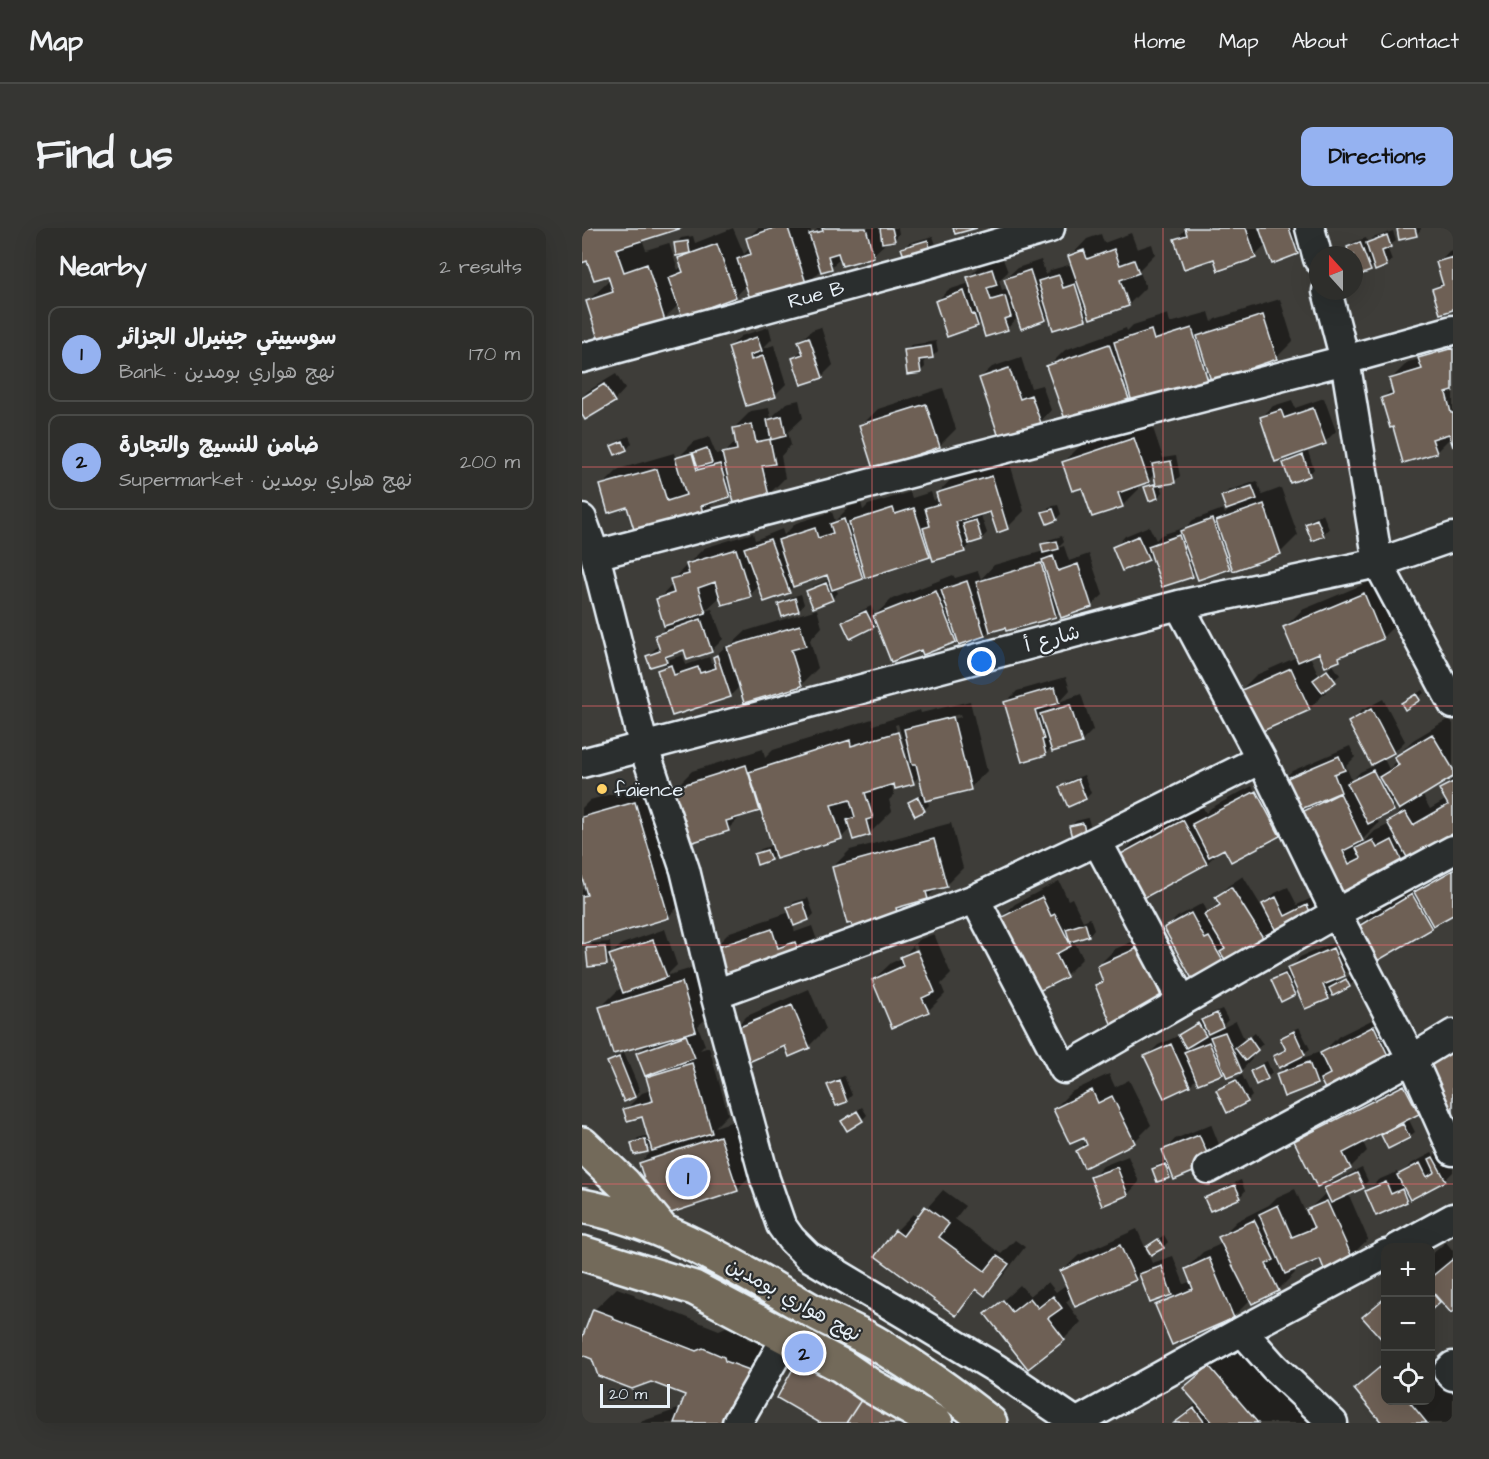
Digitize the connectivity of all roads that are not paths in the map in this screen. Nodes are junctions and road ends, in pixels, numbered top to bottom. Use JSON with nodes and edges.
{"nodes":[{"id":1,"x":1050,"y":228,"type":"edge"},
{"id":2,"x":1310,"y":228,"type":"edge"},
{"id":3,"x":1315,"y":246,"type":"edge"},
{"id":4,"x":1329,"y":300,"type":"edge"},
{"id":5,"x":1453,"y":330,"type":"edge"},
{"id":6,"x":582,"y":358,"type":"edge"},
{"id":7,"x":1345,"y":360,"type":"junction"},
{"id":8,"x":582,"y":519,"type":"edge"},
{"id":9,"x":1453,"y":537,"type":"edge"},
{"id":10,"x":595,"y":555,"type":"junction"},
{"id":11,"x":1378,"y":562,"type":"junction"},
{"id":12,"x":1179,"y":605,"type":"junction"},
{"id":13,"x":1453,"y":704,"type":"edge"},
{"id":14,"x":644,"y":748,"type":"junction"},
{"id":15,"x":1261,"y":759,"type":"junction"},
{"id":16,"x":582,"y":763,"type":"edge"},
{"id":17,"x":1097,"y":841,"type":"junction"},
{"id":18,"x":1453,"y":850,"type":"edge"},
{"id":19,"x":975,"y":899,"type":"junction"},
{"id":20,"x":1336,"y":913,"type":"junction"},
{"id":21,"x":715,"y":994,"type":"junction"},
{"id":22,"x":1182,"y":1001,"type":"junction"},
{"id":23,"x":1453,"y":1035,"type":"edge"},
{"id":24,"x":1412,"y":1059,"type":"junction"},
{"id":25,"x":582,"y":1144,"type":"edge"},
{"id":26,"x":1453,"y":1151,"type":"edge"},
{"id":27,"x":1208,"y":1169,"type":"dead end"},
{"id":28,"x":582,"y":1206,"type":"edge"},
{"id":29,"x":1453,"y":1218,"type":"edge"},
{"id":30,"x":661,"y":1229,"type":"junction"},
{"id":31,"x":1407,"y":1243,"type":"edge"},
{"id":32,"x":582,"y":1253,"type":"edge"},
{"id":33,"x":1381,"y":1257,"type":"edge"},
{"id":34,"x":1242,"y":1331,"type":"junction"},
{"id":35,"x":786,"y":1338,"type":"junction"},
{"id":36,"x":1453,"y":1366,"type":"edge"},
{"id":37,"x":1453,"y":1376,"type":"edge"},
{"id":38,"x":736,"y":1423,"type":"edge"},
{"id":39,"x":936,"y":1423,"type":"edge"},
{"id":40,"x":990,"y":1423,"type":"edge"},
{"id":41,"x":1077,"y":1423,"type":"edge"},
{"id":42,"x":1333,"y":1423,"type":"edge"}],
"edges":[{"from":1,"to":6,"type":"street","name":"Rue B"},
{"from":2,"to":3,"type":"street"},
{"from":4,"to":7,"type":"street"},
{"from":5,"to":7,"type":"street"},
{"from":7,"to":10,"type":"street"},
{"from":7,"to":11,"type":"street"},
{"from":8,"to":10,"type":"street"},
{"from":9,"to":11,"type":"street","name":"شارع أ"},
{"from":10,"to":14,"type":"street"},
{"from":11,"to":12,"type":"street","name":"شارع أ"},
{"from":11,"to":13,"type":"street"},
{"from":12,"to":14,"type":"street","name":"شارع أ"},
{"from":12,"to":15,"type":"street"},
{"from":14,"to":16,"type":"street","name":"شارع أ"},
{"from":14,"to":21,"type":"street"},
{"from":15,"to":17,"type":"street"},
{"from":15,"to":20,"type":"street"},
{"from":17,"to":19,"type":"street"},
{"from":17,"to":22,"type":"street"},
{"from":18,"to":20,"type":"street"},
{"from":19,"to":21,"type":"street"},
{"from":19,"to":22,"type":"street"},
{"from":20,"to":22,"type":"street"},
{"from":20,"to":24,"type":"street"},
{"from":21,"to":41,"type":"street"},
{"from":23,"to":24,"type":"street"},
{"from":24,"to":26,"type":"street"},
{"from":24,"to":27,"type":"street"},
{"from":25,"to":30,"type":"main road"},
{"from":28,"to":30,"type":"main road","name":"نهج هواري بومدين"},
{"from":29,"to":31,"type":"street"},
{"from":30,"to":40,"type":"main road","name":"نهج هواري بومدين"},
{"from":32,"to":35,"type":"main road","name":"نهج هواري بومدين"},
{"from":33,"to":34,"type":"street"},
{"from":34,"to":41,"type":"street"},
{"from":34,"to":42,"type":"street"},
{"from":35,"to":38,"type":"street"},
{"from":35,"to":39,"type":"main road","name":"نهج هواري بومدين"},
{"from":36,"to":37,"type":"street"}]}
